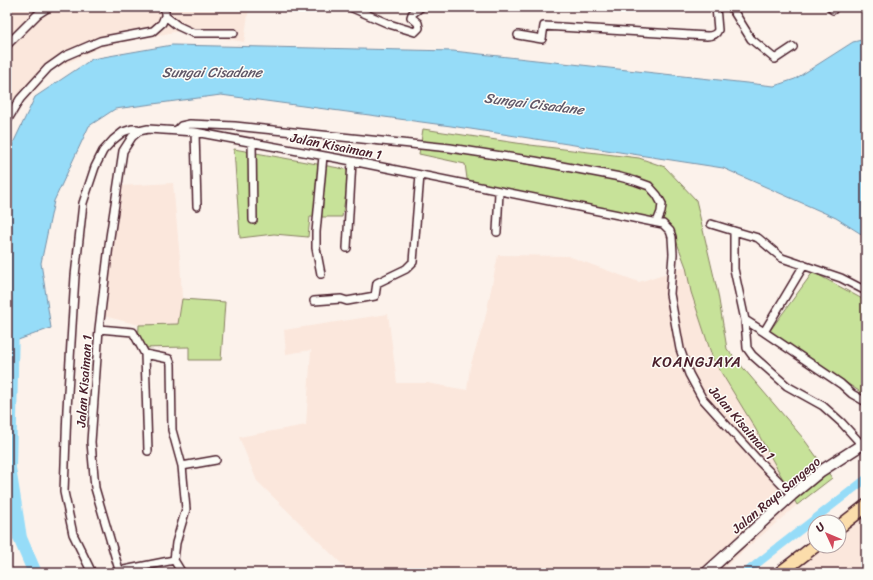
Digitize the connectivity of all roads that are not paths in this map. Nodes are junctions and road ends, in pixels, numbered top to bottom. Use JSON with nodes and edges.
{"nodes":[{"id":1,"x":50,"y":7,"type":"edge"},
{"id":2,"x":165,"y":7,"type":"edge"},
{"id":3,"x":350,"y":7,"type":"edge"},
{"id":4,"x":421,"y":7,"type":"edge"},
{"id":5,"x":716,"y":7,"type":"edge"},
{"id":6,"x":730,"y":7,"type":"edge"},
{"id":7,"x":165,"y":16,"type":"junction"},
{"id":8,"x":234,"y":33,"type":"dead end"},
{"id":9,"x":518,"y":35,"type":"dead end"},
{"id":10,"x":7,"y":45,"type":"edge"},
{"id":11,"x":793,"y":47,"type":"dead end"},
{"id":12,"x":7,"y":121,"type":"edge"},
{"id":13,"x":177,"y":130,"type":"junction"},
{"id":14,"x":139,"y":131,"type":"junction"},
{"id":15,"x":195,"y":132,"type":"junction"},
{"id":16,"x":252,"y":142,"type":"junction"},
{"id":17,"x":323,"y":156,"type":"junction"},
{"id":18,"x":352,"y":161,"type":"junction"},
{"id":19,"x":420,"y":175,"type":"junction"},
{"id":20,"x":499,"y":192,"type":"junction"},
{"id":21,"x":197,"y":206,"type":"dead end"},
{"id":22,"x":253,"y":220,"type":"dead end"},
{"id":23,"x":657,"y":222,"type":"junction"},
{"id":24,"x":711,"y":224,"type":"dead end"},
{"id":25,"x":498,"y":232,"type":"dead end"},
{"id":26,"x":734,"y":232,"type":"junction"},
{"id":27,"x":347,"y":248,"type":"dead end"},
{"id":28,"x":804,"y":265,"type":"junction"},
{"id":29,"x":321,"y":274,"type":"dead end"},
{"id":30,"x":866,"y":292,"type":"edge"},
{"id":31,"x":314,"y":300,"type":"dead end"},
{"id":32,"x":745,"y":320,"type":"junction"},
{"id":33,"x":99,"y":329,"type":"junction"},
{"id":34,"x":764,"y":332,"type":"junction"},
{"id":35,"x":145,"y":354,"type":"junction"},
{"id":36,"x":866,"y":402,"type":"edge"},
{"id":37,"x":864,"y":444,"type":"edge"},
{"id":38,"x":148,"y":451,"type":"dead end"},
{"id":39,"x":216,"y":460,"type":"dead end"},
{"id":40,"x":182,"y":466,"type":"junction"},
{"id":41,"x":792,"y":495,"type":"junction"},
{"id":42,"x":866,"y":506,"type":"edge"},
{"id":43,"x":847,"y":521,"type":"edge"},
{"id":44,"x":807,"y":552,"type":"edge"},
{"id":45,"x":174,"y":560,"type":"junction"},
{"id":46,"x":120,"y":572,"type":"edge"},
{"id":47,"x":92,"y":573,"type":"edge"},
{"id":48,"x":182,"y":573,"type":"edge"},
{"id":49,"x":706,"y":573,"type":"edge"},
{"id":50,"x":780,"y":573,"type":"edge"}],
"edges":[{"from":1,"to":10,"type":"street"},
{"from":2,"to":7,"type":"street"},
{"from":3,"to":4,"type":"street"},
{"from":5,"to":9,"type":"street"},
{"from":6,"to":11,"type":"street"},
{"from":7,"to":8,"type":"street"},
{"from":7,"to":12,"type":"street"},
{"from":13,"to":14,"type":"street","name":"Jalan Kisaiman 1"},
{"from":13,"to":15,"type":"street","name":"Jalan Kisaiman 1"},
{"from":13,"to":23,"type":"street"},
{"from":14,"to":33,"type":"street","name":"Jalan Kisaiman 1"},
{"from":14,"to":47,"type":"street"},
{"from":15,"to":16,"type":"street","name":"Jalan Kisaiman 1"},
{"from":15,"to":21,"type":"street"},
{"from":16,"to":17,"type":"street","name":"Jalan Kisaiman 1"},
{"from":16,"to":22,"type":"street"},
{"from":17,"to":18,"type":"street","name":"Jalan Kisaiman 1"},
{"from":17,"to":29,"type":"street"},
{"from":18,"to":19,"type":"street","name":"Jalan Kisaiman 1"},
{"from":18,"to":27,"type":"street"},
{"from":19,"to":20,"type":"street","name":"Jalan Kisaiman 1"},
{"from":19,"to":31,"type":"street"},
{"from":20,"to":23,"type":"street","name":"Jalan Kisaiman 1"},
{"from":20,"to":25,"type":"street"},
{"from":23,"to":41,"type":"street","name":"Jalan Kisaiman 1"},
{"from":24,"to":26,"type":"street"},
{"from":26,"to":28,"type":"street"},
{"from":26,"to":32,"type":"street"},
{"from":28,"to":30,"type":"street"},
{"from":28,"to":34,"type":"street"},
{"from":32,"to":34,"type":"street"},
{"from":32,"to":37,"type":"street"},
{"from":33,"to":35,"type":"street"},
{"from":33,"to":46,"type":"street","name":"Jalan Kisaiman 1"},
{"from":34,"to":36,"type":"street"},
{"from":35,"to":38,"type":"street"},
{"from":35,"to":40,"type":"street"},
{"from":37,"to":41,"type":"street","name":"Jalan Raya Sangego"},
{"from":39,"to":40,"type":"street"},
{"from":40,"to":45,"type":"street"},
{"from":41,"to":49,"type":"street","name":"Jalan Raya Sangego"},
{"from":42,"to":43,"type":"main road"},
{"from":44,"to":50,"type":"main road"},
{"from":45,"to":46,"type":"street"},
{"from":45,"to":48,"type":"street"}]}
